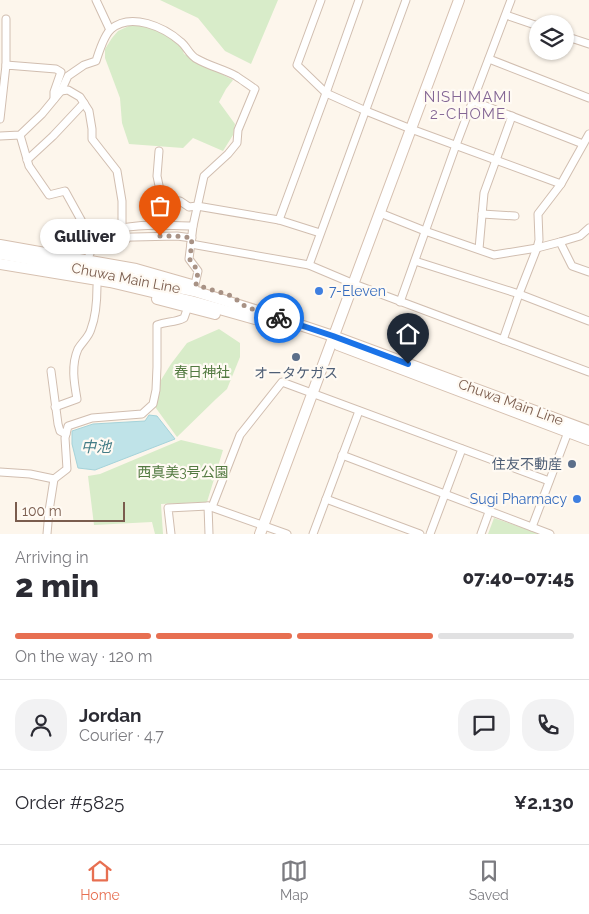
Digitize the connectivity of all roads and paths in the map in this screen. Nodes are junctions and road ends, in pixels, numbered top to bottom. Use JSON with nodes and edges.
{"nodes":[{"id":1,"x":96,"y":0,"type":"edge"},
{"id":2,"x":321,"y":0,"type":"edge"},
{"id":3,"x":359,"y":0,"type":"edge"},
{"id":4,"x":406,"y":0,"type":"edge"},
{"id":5,"x":459,"y":0,"type":"edge"},
{"id":6,"x":511,"y":0,"type":"edge"},
{"id":7,"x":506,"y":14,"type":"junction"},
{"id":8,"x":6,"y":19,"type":"dead end"},
{"id":9,"x":529,"y":23,"type":"edge"},
{"id":10,"x":110,"y":30,"type":"junction"},
{"id":11,"x":574,"y":39,"type":"edge"},
{"id":12,"x":589,"y":44,"type":"edge"},
{"id":13,"x":489,"y":59,"type":"junction"},
{"id":14,"x":6,"y":65,"type":"junction"},
{"id":15,"x":61,"y":90,"type":"junction"},
{"id":16,"x":326,"y":94,"type":"junction"},
{"id":17,"x":589,"y":98,"type":"edge"},
{"id":18,"x":54,"y":99,"type":"junction"},
{"id":19,"x":473,"y":101,"type":"junction"},
{"id":20,"x":84,"y":104,"type":"junction"},
{"id":21,"x":366,"y":111,"type":"junction"},
{"id":22,"x":512,"y":116,"type":"junction"},
{"id":23,"x":0,"y":120,"type":"edge"},
{"id":24,"x":411,"y":129,"type":"junction"},
{"id":25,"x":589,"y":134,"type":"edge"},
{"id":26,"x":20,"y":135,"type":"junction"},
{"id":27,"x":0,"y":136,"type":"edge"},
{"id":28,"x":583,"y":144,"type":"junction"},
{"id":29,"x":456,"y":145,"type":"junction"},
{"id":30,"x":159,"y":152,"type":"dead end"},
{"id":31,"x":27,"y":160,"type":"junction"},
{"id":32,"x":496,"y":160,"type":"junction"},
{"id":33,"x":560,"y":184,"type":"junction"},
{"id":34,"x":197,"y":206,"type":"junction"},
{"id":35,"x":380,"y":213,"type":"junction"},
{"id":36,"x":482,"y":214,"type":"junction"},
{"id":37,"x":515,"y":216,"type":"dead end"},
{"id":38,"x":279,"y":220,"type":"junction"},
{"id":39,"x":193,"y":226,"type":"junction"},
{"id":40,"x":123,"y":228,"type":"junction"},
{"id":41,"x":589,"y":228,"type":"edge"},
{"id":42,"x":425,"y":231,"type":"junction"},
{"id":43,"x":320,"y":233,"type":"junction"},
{"id":44,"x":126,"y":237,"type":"junction"},
{"id":45,"x":191,"y":241,"type":"junction"},
{"id":46,"x":560,"y":242,"type":"junction"},
{"id":47,"x":0,"y":245,"type":"edge"},
{"id":48,"x":537,"y":248,"type":"junction"},
{"id":49,"x":479,"y":250,"type":"junction"},
{"id":50,"x":0,"y":254,"type":"edge"},
{"id":51,"x":87,"y":260,"type":"junction"},
{"id":52,"x":415,"y":261,"type":"junction"},
{"id":53,"x":0,"y":264,"type":"edge"},
{"id":54,"x":309,"y":265,"type":"junction"},
{"id":55,"x":0,"y":270,"type":"edge"},
{"id":56,"x":589,"y":272,"type":"edge"},
{"id":57,"x":110,"y":278,"type":"junction"},
{"id":58,"x":354,"y":284,"type":"junction"},
{"id":59,"x":97,"y":286,"type":"junction"},
{"id":60,"x":519,"y":294,"type":"junction"},
{"id":61,"x":192,"y":296,"type":"junction"},
{"id":62,"x":400,"y":302,"type":"junction"},
{"id":63,"x":589,"y":321,"type":"edge"},
{"id":64,"x":332,"y":339,"type":"junction"},
{"id":65,"x":502,"y":340,"type":"junction"},
{"id":66,"x":51,"y":371,"type":"dead end"},
{"id":67,"x":589,"y":372,"type":"edge"},
{"id":68,"x":313,"y":394,"type":"junction"},
{"id":69,"x":56,"y":407,"type":"junction"},
{"id":70,"x":359,"y":410,"type":"junction"},
{"id":71,"x":589,"y":431,"type":"edge"},
{"id":72,"x":568,"y":432,"type":"junction"},
{"id":73,"x":66,"y":434,"type":"junction"},
{"id":74,"x":589,"y":440,"type":"edge"},
{"id":75,"x":462,"y":449,"type":"junction"},
{"id":76,"x":342,"y":455,"type":"junction"},
{"id":77,"x":0,"y":472,"type":"edge"},
{"id":78,"x":54,"y":479,"type":"junction"},
{"id":79,"x":549,"y":481,"type":"junction"},
{"id":80,"x":444,"y":495,"type":"junction"},
{"id":81,"x":326,"y":499,"type":"junction"},
{"id":82,"x":210,"y":507,"type":"junction"},
{"id":83,"x":489,"y":512,"type":"junction"},
{"id":84,"x":532,"y":528,"type":"junction"},
{"id":85,"x":262,"y":530,"type":"edge"},
{"id":86,"x":47,"y":534,"type":"edge"},
{"id":87,"x":170,"y":534,"type":"edge"},
{"id":88,"x":209,"y":534,"type":"edge"},
{"id":89,"x":287,"y":534,"type":"edge"},
{"id":90,"x":312,"y":534,"type":"edge"},
{"id":91,"x":420,"y":534,"type":"edge"},
{"id":92,"x":430,"y":534,"type":"edge"},
{"id":93,"x":481,"y":534,"type":"edge"},
{"id":94,"x":550,"y":534,"type":"edge"}],
"edges":[{"from":1,"to":10,"type":"street"},
{"from":2,"to":16,"type":"street"},
{"from":3,"to":16,"type":"street"},
{"from":4,"to":21,"type":"street"},
{"from":5,"to":24,"type":"main road"},
{"from":6,"to":7,"type":"street"},
{"from":7,"to":9,"type":"street"},
{"from":7,"to":13,"type":"street"},
{"from":8,"to":14,"type":"street"},
{"from":10,"to":15,"type":"street"},
{"from":10,"to":34,"type":"street"},
{"from":11,"to":12,"type":"street"},
{"from":13,"to":17,"type":"street"},
{"from":13,"to":19,"type":"street"},
{"from":14,"to":18,"type":"street"},
{"from":14,"to":23,"type":"street"},
{"from":15,"to":18,"type":"street"},
{"from":15,"to":20,"type":"street"},
{"from":16,"to":21,"type":"street"},
{"from":16,"to":38,"type":"street"},
{"from":18,"to":26,"type":"street"},
{"from":19,"to":22,"type":"street"},
{"from":19,"to":29,"type":"street"},
{"from":20,"to":31,"type":"street"},
{"from":20,"to":40,"type":"street"},
{"from":21,"to":24,"type":"street"},
{"from":21,"to":43,"type":"street"},
{"from":22,"to":28,"type":"street"},
{"from":22,"to":32,"type":"street"},
{"from":24,"to":29,"type":"street"},
{"from":24,"to":35,"type":"main road"},
{"from":25,"to":28,"type":"street"},
{"from":26,"to":27,"type":"street"},
{"from":26,"to":31,"type":"street"},
{"from":28,"to":33,"type":"street"},
{"from":29,"to":32,"type":"street"},
{"from":29,"to":42,"type":"street"},
{"from":30,"to":34,"type":"street"},
{"from":31,"to":44,"type":"street"},
{"from":32,"to":33,"type":"street"},
{"from":32,"to":36,"type":"street"},
{"from":33,"to":48,"type":"street"},
{"from":34,"to":38,"type":"street"},
{"from":34,"to":39,"type":"street"},
{"from":35,"to":42,"type":"street"},
{"from":35,"to":58,"type":"main road"},
{"from":36,"to":37,"type":"street"},
{"from":36,"to":49,"type":"street"},
{"from":38,"to":43,"type":"street"},
{"from":39,"to":40,"type":"street"},
{"from":39,"to":45,"type":"street"},
{"from":40,"to":44,"type":"street"},
{"from":41,"to":46,"type":"street"},
{"from":42,"to":49,"type":"street"},
{"from":42,"to":52,"type":"street"},
{"from":43,"to":54,"type":"street"},
{"from":44,"to":45,"type":"street"},
{"from":44,"to":51,"type":"street"},
{"from":45,"to":54,"type":"street"},
{"from":45,"to":61,"type":"street"},
{"from":46,"to":48,"type":"street"},
{"from":46,"to":56,"type":"street"},
{"from":47,"to":51,"type":"main road"},
{"from":48,"to":49,"type":"street"},
{"from":48,"to":60,"type":"street"},
{"from":50,"to":57,"type":"main road","name":"Chuwa Main Line"},
{"from":51,"to":61,"type":"main road"},
{"from":52,"to":60,"type":"street"},
{"from":52,"to":62,"type":"street"},
{"from":53,"to":57,"type":"main road","name":"Chuwa Main Line"},
{"from":54,"to":58,"type":"street"},
{"from":55,"to":59,"type":"main road"},
{"from":57,"to":61,"type":"main road","name":"Chuwa Main Line"},
{"from":58,"to":62,"type":"street"},
{"from":58,"to":64,"type":"main road"},
{"from":59,"to":61,"type":"main road"},
{"from":59,"to":69,"type":"street"},
{"from":60,"to":63,"type":"street"},
{"from":60,"to":65,"type":"street"},
{"from":61,"to":64,"type":"main road","name":"Chuwa Main Line"},
{"from":61,"to":64,"type":"main road","name":"Chuwa Main Line"},
{"from":61,"to":73,"type":"street"},
{"from":62,"to":65,"type":"street"},
{"from":64,"to":68,"type":"main road"},
{"from":64,"to":71,"type":"main road","name":"Chuwa Main Line"},
{"from":64,"to":72,"type":"main road","name":"Chuwa Main Line"},
{"from":65,"to":67,"type":"street"},
{"from":66,"to":69,"type":"street"},
{"from":68,"to":70,"type":"street"},
{"from":68,"to":82,"type":"street"},
{"from":68,"to":85,"type":"main road"},
{"from":69,"to":73,"type":"street"},
{"from":70,"to":75,"type":"street"},
{"from":70,"to":76,"type":"street"},
{"from":72,"to":74,"type":"main road","name":"Chuwa Main Line"},
{"from":72,"to":79,"type":"street"},
{"from":73,"to":78,"type":"street"},
{"from":75,"to":79,"type":"street"},
{"from":75,"to":80,"type":"street"},
{"from":76,"to":80,"type":"street"},
{"from":76,"to":81,"type":"street"},
{"from":77,"to":78,"type":"street"},
{"from":78,"to":86,"type":"street"},
{"from":79,"to":84,"type":"street"},
{"from":80,"to":83,"type":"street"},
{"from":80,"to":92,"type":"street"},
{"from":81,"to":90,"type":"street"},
{"from":81,"to":91,"type":"street"},
{"from":82,"to":85,"type":"street"},
{"from":82,"to":87,"type":"street"},
{"from":82,"to":88,"type":"street"},
{"from":83,"to":84,"type":"street"},
{"from":83,"to":93,"type":"street"},
{"from":84,"to":94,"type":"street"},
{"from":85,"to":89,"type":"street"}]}
